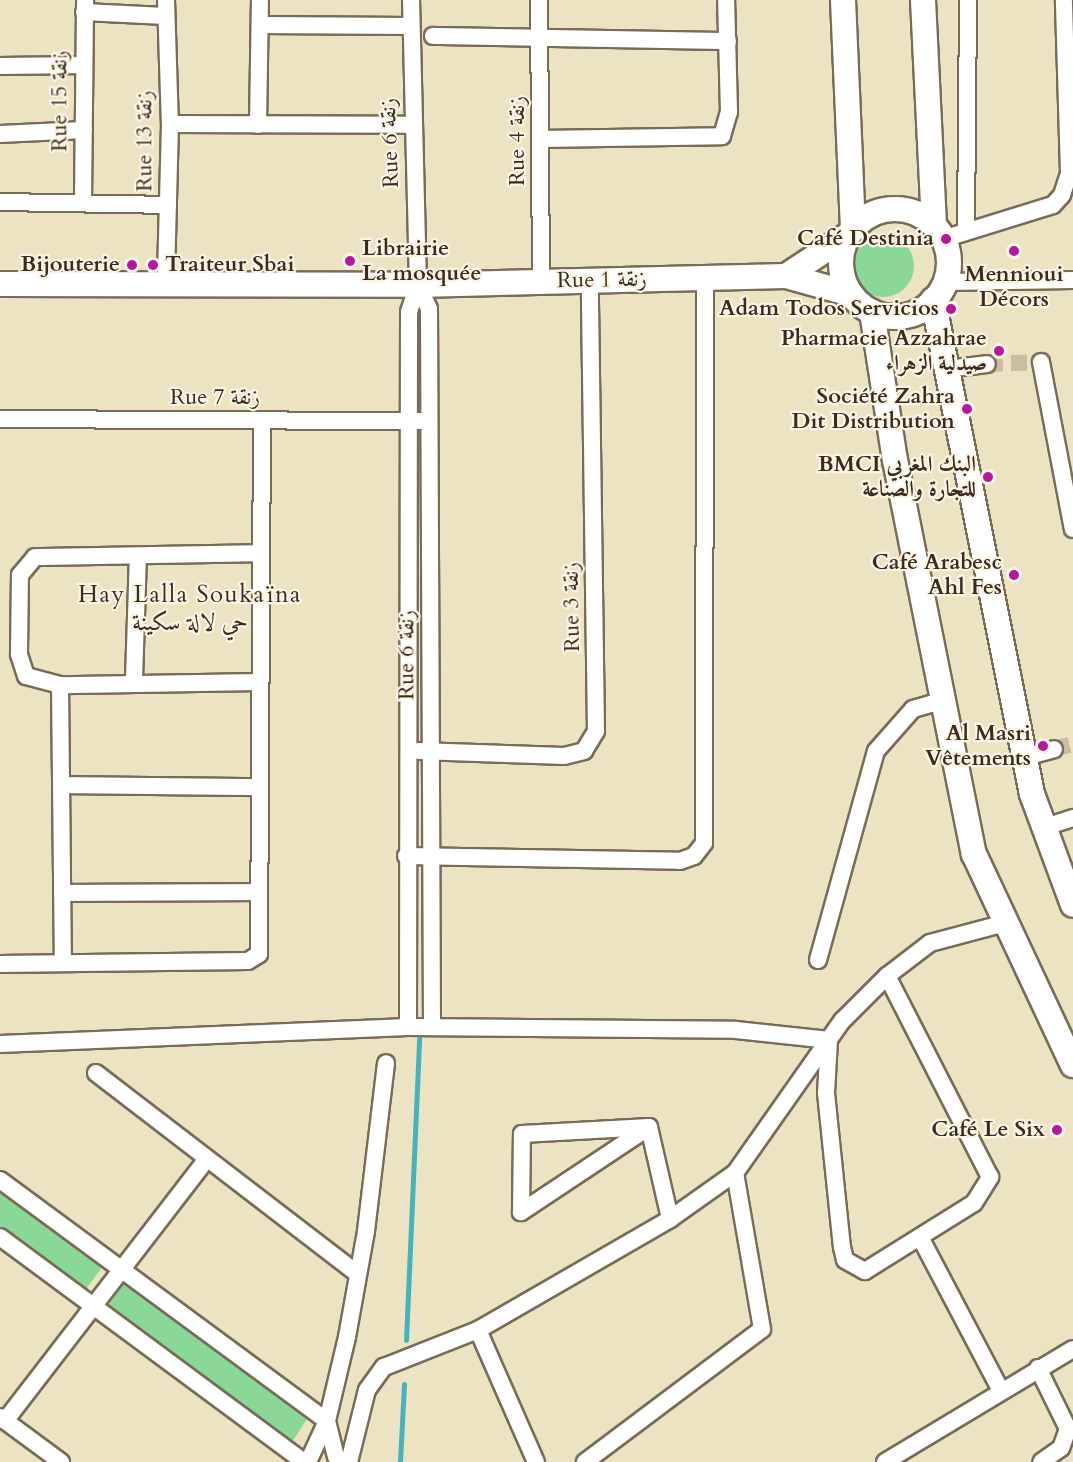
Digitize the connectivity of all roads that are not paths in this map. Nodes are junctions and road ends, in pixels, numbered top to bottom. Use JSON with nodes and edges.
{"nodes":[{"id":1,"x":260,"y":0,"type":"edge"},
{"id":2,"x":411,"y":0,"type":"edge"},
{"id":3,"x":539,"y":0,"type":"edge"},
{"id":4,"x":726,"y":0,"type":"edge"},
{"id":5,"x":843,"y":0,"type":"edge"},
{"id":6,"x":923,"y":0,"type":"edge"},
{"id":7,"x":968,"y":0,"type":"edge"},
{"id":8,"x":1064,"y":0,"type":"edge"},
{"id":9,"x":85,"y":6,"type":"edge"},
{"id":10,"x":166,"y":8,"type":"edge"},
{"id":11,"x":261,"y":25,"type":"junction"},
{"id":12,"x":411,"y":26,"type":"junction"},
{"id":13,"x":433,"y":36,"type":"dead end"},
{"id":14,"x":539,"y":40,"type":"junction"},
{"id":15,"x":728,"y":42,"type":"junction"},
{"id":16,"x":82,"y":65,"type":"junction"},
{"id":17,"x":0,"y":66,"type":"edge"},
{"id":18,"x":170,"y":124,"type":"junction"},
{"id":19,"x":258,"y":125,"type":"junction"},
{"id":20,"x":411,"y":125,"type":"junction"},
{"id":21,"x":84,"y":130,"type":"junction"},
{"id":22,"x":0,"y":134,"type":"edge"},
{"id":23,"x":540,"y":139,"type":"junction"},
{"id":24,"x":83,"y":201,"type":"junction"},
{"id":25,"x":0,"y":202,"type":"edge"},
{"id":26,"x":168,"y":205,"type":"junction"},
{"id":27,"x":966,"y":231,"type":"junction"},
{"id":28,"x":851,"y":232,"type":"junction"},
{"id":29,"x":939,"y":232,"type":"junction"},
{"id":30,"x":786,"y":276,"type":"junction"},
{"id":31,"x":705,"y":278,"type":"junction"},
{"id":32,"x":590,"y":280,"type":"junction"},
{"id":33,"x":1073,"y":280,"type":"edge"},
{"id":34,"x":541,"y":281,"type":"junction"},
{"id":35,"x":166,"y":282,"type":"junction"},
{"id":36,"x":0,"y":284,"type":"edge"},
{"id":37,"x":418,"y":285,"type":"junction"},
{"id":38,"x":940,"y":291,"type":"junction"},
{"id":39,"x":851,"y":294,"type":"junction"},
{"id":40,"x":872,"y":312,"type":"junction"},
{"id":41,"x":1041,"y":362,"type":"dead end"},
{"id":42,"x":987,"y":364,"type":"tunnel mouth"},
{"id":43,"x":946,"y":369,"type":"junction"},
{"id":44,"x":0,"y":419,"type":"edge"},
{"id":45,"x":262,"y":420,"type":"junction"},
{"id":46,"x":429,"y":421,"type":"junction"},
{"id":47,"x":410,"y":422,"type":"junction"},
{"id":48,"x":1073,"y":529,"type":"edge"},
{"id":49,"x":261,"y":553,"type":"junction"},
{"id":50,"x":138,"y":556,"type":"junction"},
{"id":51,"x":134,"y":680,"type":"junction"},
{"id":52,"x":260,"y":682,"type":"junction"},
{"id":53,"x":60,"y":685,"type":"junction"},
{"id":54,"x":941,"y":701,"type":"junction"},
{"id":55,"x":1054,"y":749,"type":"tunnel mouth"},
{"id":56,"x":406,"y":750,"type":"junction"},
{"id":57,"x":429,"y":752,"type":"junction"},
{"id":58,"x":1025,"y":757,"type":"junction"},
{"id":59,"x":64,"y":785,"type":"junction"},
{"id":60,"x":259,"y":787,"type":"junction"},
{"id":61,"x":1073,"y":818,"type":"edge"},
{"id":62,"x":1042,"y":828,"type":"junction"},
{"id":63,"x":406,"y":856,"type":"junction"},
{"id":64,"x":429,"y":858,"type":"junction"},
{"id":65,"x":259,"y":892,"type":"junction"},
{"id":66,"x":63,"y":893,"type":"junction"},
{"id":67,"x":1073,"y":905,"type":"edge"},
{"id":68,"x":1002,"y":924,"type":"junction"},
{"id":69,"x":63,"y":960,"type":"junction"},
{"id":70,"x":818,"y":960,"type":"dead end"},
{"id":71,"x":0,"y":963,"type":"edge"},
{"id":72,"x":887,"y":976,"type":"junction"},
{"id":73,"x":408,"y":1027,"type":"junction"},
{"id":74,"x":432,"y":1027,"type":"junction"},
{"id":75,"x":830,"y":1040,"type":"junction"},
{"id":76,"x":0,"y":1044,"type":"edge"},
{"id":77,"x":386,"y":1063,"type":"dead end"},
{"id":78,"x":1073,"y":1065,"type":"edge"},
{"id":79,"x":96,"y":1073,"type":"dead end"},
{"id":80,"x":649,"y":1127,"type":"junction"},
{"id":81,"x":206,"y":1160,"type":"junction"},
{"id":82,"x":735,"y":1173,"type":"junction"},
{"id":83,"x":0,"y":1180,"type":"edge"},
{"id":84,"x":670,"y":1220,"type":"junction"},
{"id":85,"x":0,"y":1237,"type":"edge"},
{"id":86,"x":920,"y":1237,"type":"junction"},
{"id":87,"x":121,"y":1272,"type":"junction"},
{"id":88,"x":357,"y":1273,"type":"junction"},
{"id":89,"x":93,"y":1310,"type":"junction"},
{"id":90,"x":477,"y":1330,"type":"junction"},
{"id":91,"x":1073,"y":1349,"type":"edge"},
{"id":92,"x":1038,"y":1368,"type":"junction"},
{"id":93,"x":1000,"y":1389,"type":"junction"},
{"id":94,"x":3,"y":1419,"type":"edge"},
{"id":95,"x":327,"y":1421,"type":"junction"},
{"id":96,"x":910,"y":1455,"type":"edge"},
{"id":97,"x":343,"y":1460,"type":"edge"},
{"id":98,"x":61,"y":1462,"type":"edge"},
{"id":99,"x":306,"y":1462,"type":"edge"},
{"id":100,"x":315,"y":1462,"type":"edge"},
{"id":101,"x":536,"y":1462,"type":"edge"},
{"id":102,"x":585,"y":1462,"type":"edge"},
{"id":103,"x":885,"y":1462,"type":"edge"},
{"id":104,"x":1041,"y":1462,"type":"edge"}],
"edges":[{"from":1,"to":11,"type":"street"},
{"from":2,"to":12,"type":"street","name":"Rue 6 زنقة"},
{"from":3,"to":14,"type":"street","name":"Rue 4 زنقة"},
{"from":4,"to":15,"type":"street"},
{"from":5,"to":28,"type":"main road"},
{"from":6,"to":29,"type":"main road"},
{"from":7,"to":27,"type":"street"},
{"from":8,"to":27,"type":"street"},
{"from":9,"to":10,"type":"street"},
{"from":9,"to":16,"type":"street","name":"Rue 15 زنقة"},
{"from":10,"to":18,"type":"street","name":"Rue 13 زنقة"},
{"from":11,"to":12,"type":"street"},
{"from":11,"to":19,"type":"street"},
{"from":12,"to":20,"type":"street","name":"Rue 6 زنقة"},
{"from":13,"to":14,"type":"street"},
{"from":14,"to":15,"type":"street"},
{"from":14,"to":23,"type":"street","name":"Rue 4 زنقة"},
{"from":15,"to":23,"type":"street"},
{"from":16,"to":17,"type":"street"},
{"from":16,"to":21,"type":"street","name":"Rue 15 زنقة"},
{"from":18,"to":19,"type":"street"},
{"from":18,"to":26,"type":"street","name":"Rue 13 زنقة"},
{"from":19,"to":20,"type":"street"},
{"from":20,"to":37,"type":"street","name":"Rue 6 زنقة"},
{"from":21,"to":22,"type":"street"},
{"from":21,"to":24,"type":"street","name":"Rue 15 زنقة"},
{"from":23,"to":34,"type":"street","name":"Rue 4 زنقة"},
{"from":24,"to":25,"type":"street"},
{"from":24,"to":26,"type":"street"},
{"from":26,"to":35,"type":"street","name":"Rue 13 زنقة"},
{"from":27,"to":29,"type":"street"},
{"from":28,"to":29,"type":"main road"},
{"from":28,"to":30,"type":"main road"},
{"from":28,"to":39,"type":"main road"},
{"from":29,"to":38,"type":"main road"},
{"from":30,"to":31,"type":"main road","name":"Rue 1 زنقة"},
{"from":30,"to":39,"type":"main road","name":"Rue 1 زنقة"},
{"from":31,"to":32,"type":"main road","name":"Rue 1 زنقة"},
{"from":31,"to":64,"type":"street"},
{"from":32,"to":34,"type":"main road","name":"Rue 1 زنقة"},
{"from":32,"to":57,"type":"street","name":"Rue 3 زنقة"},
{"from":33,"to":38,"type":"street"},
{"from":34,"to":37,"type":"main road","name":"Rue 1 زنقة"},
{"from":35,"to":36,"type":"main road","name":"Rue 1 زنقة"},
{"from":35,"to":37,"type":"main road","name":"Rue 1 زنقة"},
{"from":37,"to":46,"type":"street","name":"Rue 6 زنقة"},
{"from":37,"to":47,"type":"street","name":"Rue 6 زنقة"},
{"from":38,"to":40,"type":"main road"},
{"from":38,"to":43,"type":"main road"},
{"from":39,"to":40,"type":"main road"},
{"from":40,"to":54,"type":"main road"},
{"from":41,"to":48,"type":"street"},
{"from":42,"to":43,"type":"street"},
{"from":43,"to":58,"type":"main road"},
{"from":44,"to":45,"type":"street","name":"Rue 7 زنقة"},
{"from":45,"to":47,"type":"street","name":"Rue 7 زنقة"},
{"from":45,"to":49,"type":"street"},
{"from":46,"to":47,"type":"street","name":"Rue 7 زنقة"},
{"from":46,"to":57,"type":"street","name":"Rue 6 زنقة"},
{"from":47,"to":56,"type":"street","name":"Rue 6 زنقة"},
{"from":49,"to":50,"type":"street"},
{"from":49,"to":52,"type":"street"},
{"from":50,"to":51,"type":"street"},
{"from":50,"to":53,"type":"street"},
{"from":51,"to":52,"type":"street"},
{"from":51,"to":53,"type":"street"},
{"from":52,"to":60,"type":"street"},
{"from":53,"to":59,"type":"street"},
{"from":54,"to":68,"type":"main road"},
{"from":54,"to":70,"type":"street"},
{"from":55,"to":58,"type":"street"},
{"from":56,"to":57,"type":"street","name":"Rue 3 زنقة"},
{"from":56,"to":63,"type":"street","name":"Rue 6 زنقة"},
{"from":57,"to":64,"type":"street","name":"Rue 6 زنقة"},
{"from":58,"to":62,"type":"main road"},
{"from":59,"to":60,"type":"street"},
{"from":59,"to":66,"type":"street"},
{"from":60,"to":65,"type":"street"},
{"from":61,"to":62,"type":"street"},
{"from":62,"to":67,"type":"main road"},
{"from":63,"to":64,"type":"street"},
{"from":63,"to":73,"type":"street","name":"Rue 6 زنقة"},
{"from":64,"to":74,"type":"street","name":"Rue 6 زنقة"},
{"from":65,"to":66,"type":"street"},
{"from":65,"to":69,"type":"street"},
{"from":66,"to":69,"type":"street"},
{"from":68,"to":72,"type":"street"},
{"from":68,"to":78,"type":"main road"},
{"from":69,"to":71,"type":"street"},
{"from":72,"to":75,"type":"street"},
{"from":72,"to":86,"type":"street"},
{"from":73,"to":74,"type":"street"},
{"from":73,"to":76,"type":"street"},
{"from":74,"to":75,"type":"street"},
{"from":75,"to":82,"type":"street"},
{"from":75,"to":86,"type":"street"},
{"from":77,"to":88,"type":"street"},
{"from":79,"to":81,"type":"street"},
{"from":80,"to":80,"type":"street"},
{"from":80,"to":84,"type":"street"},
{"from":81,"to":87,"type":"street"},
{"from":81,"to":88,"type":"street"},
{"from":82,"to":84,"type":"street"},
{"from":82,"to":102,"type":"street"},
{"from":83,"to":87,"type":"street"},
{"from":84,"to":90,"type":"street"},
{"from":85,"to":89,"type":"street"},
{"from":86,"to":93,"type":"street"},
{"from":87,"to":89,"type":"street"},
{"from":87,"to":95,"type":"street"},
{"from":88,"to":95,"type":"street"},
{"from":89,"to":94,"type":"street"},
{"from":89,"to":99,"type":"street"},
{"from":90,"to":97,"type":"street"},
{"from":90,"to":101,"type":"street"},
{"from":91,"to":92,"type":"street"},
{"from":92,"to":93,"type":"street"},
{"from":92,"to":104,"type":"street"},
{"from":93,"to":96,"type":"street"},
{"from":94,"to":98,"type":"street"},
{"from":95,"to":97,"type":"street"},
{"from":95,"to":99,"type":"street"},
{"from":96,"to":103,"type":"street"},
{"from":97,"to":100,"type":"street"}]}
